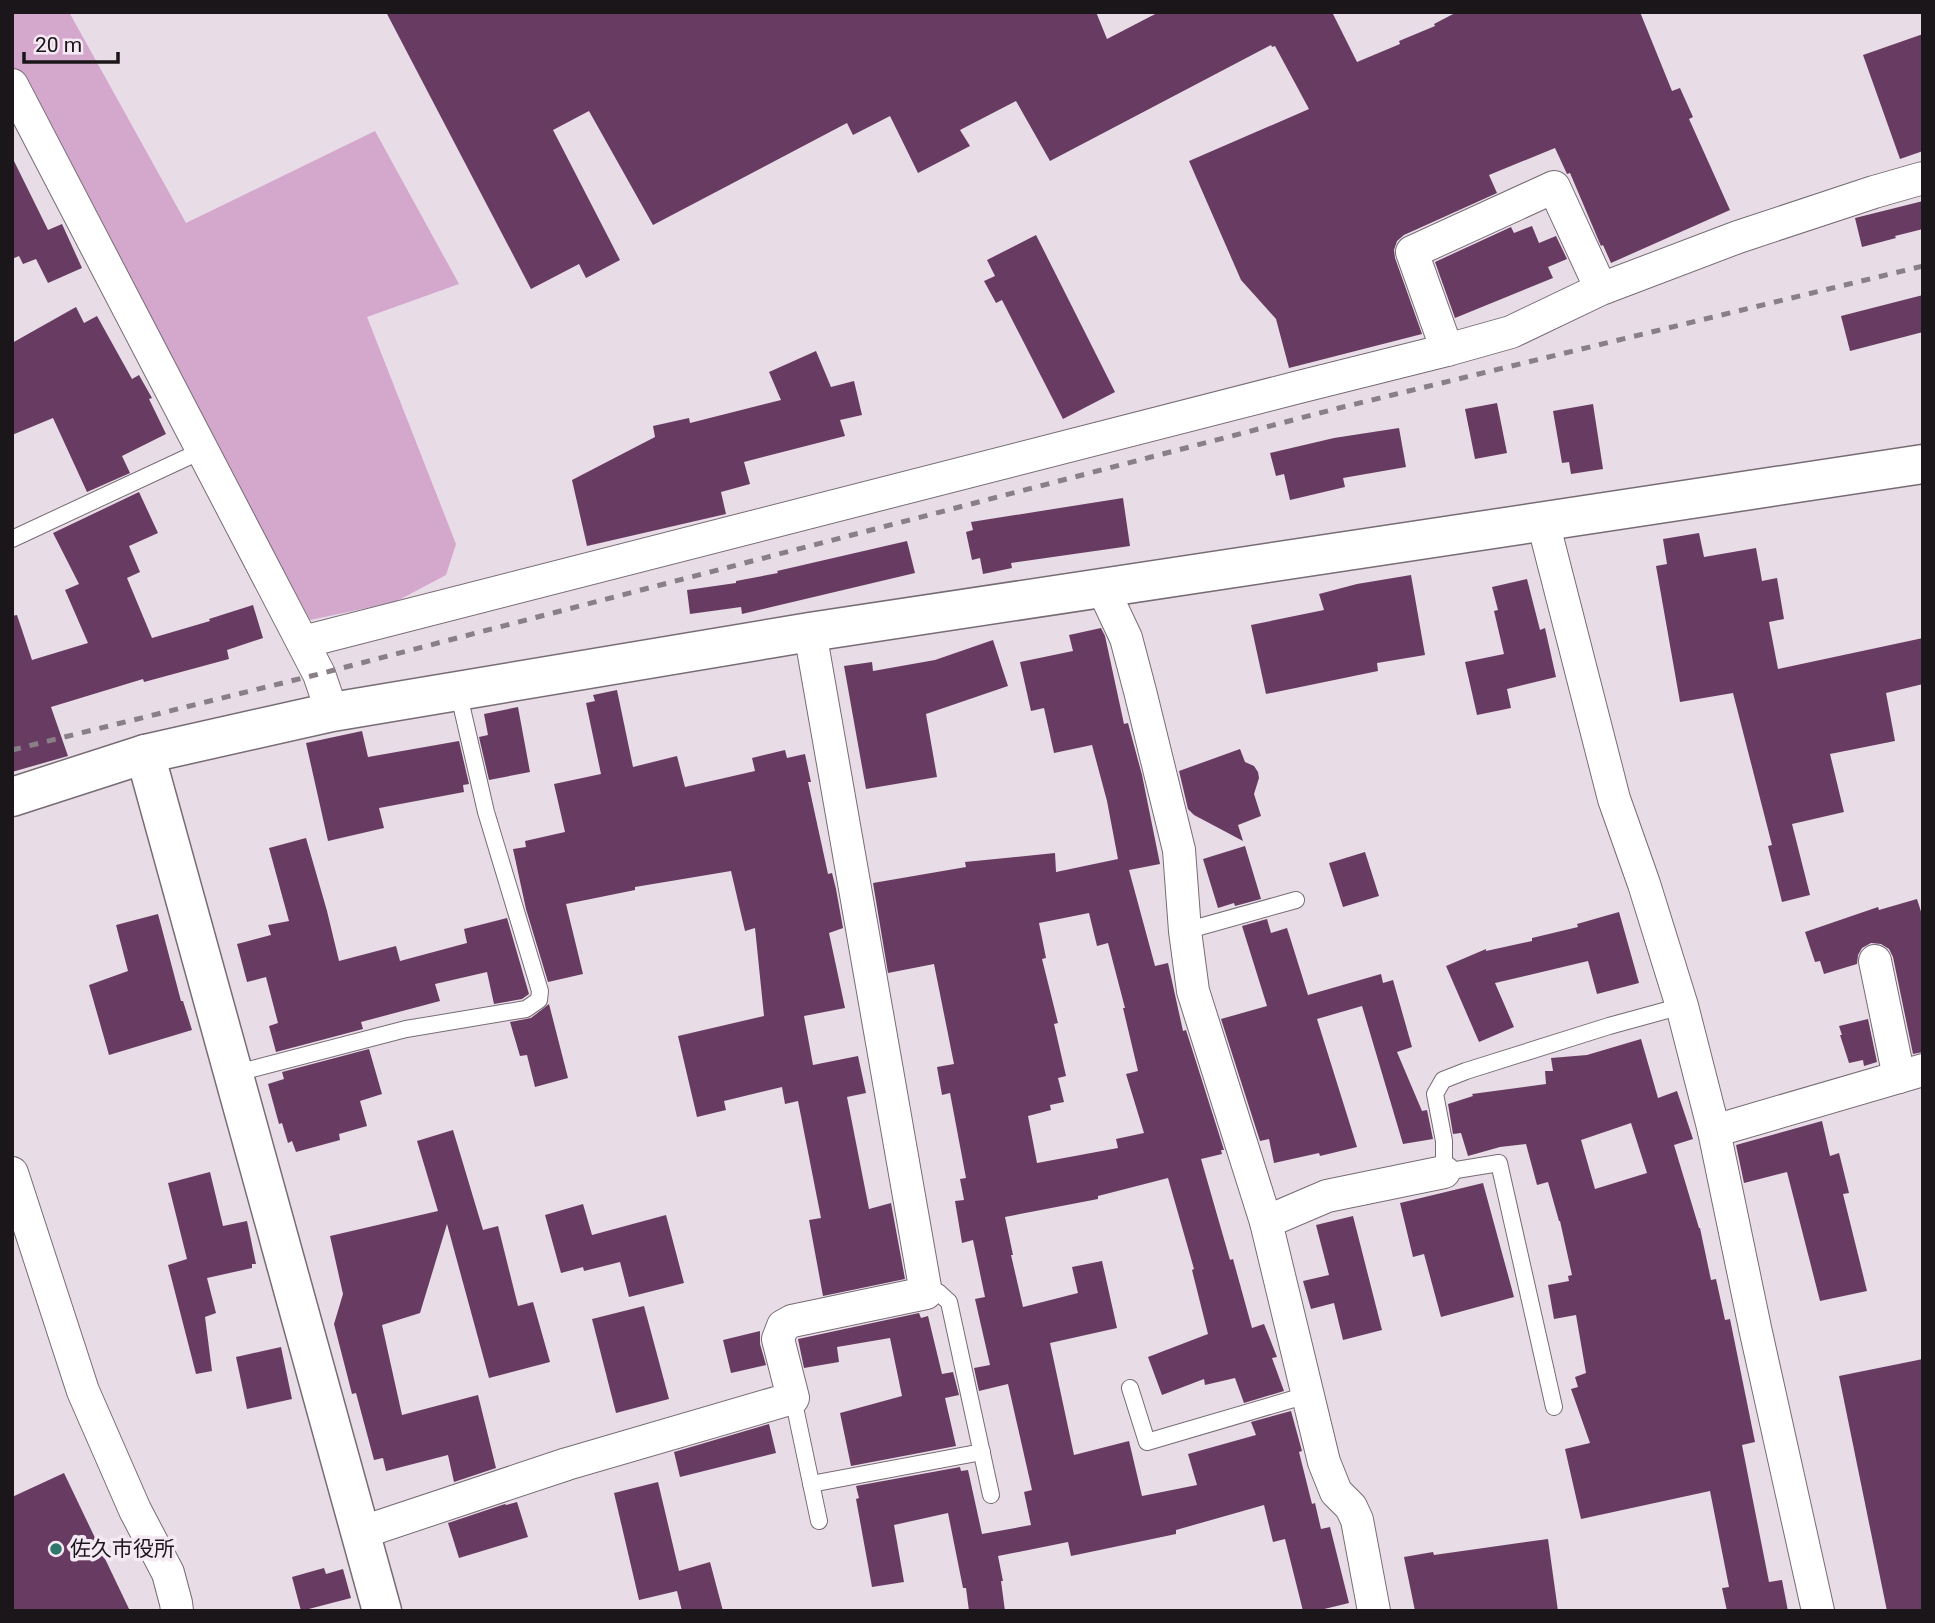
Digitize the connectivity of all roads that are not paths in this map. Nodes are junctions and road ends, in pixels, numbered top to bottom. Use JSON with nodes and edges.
{"nodes":[{"id":1,"x":12,"y":86,"type":"edge"},
{"id":2,"x":20,"y":119,"type":"edge"},
{"id":3,"x":1923,"y":178,"type":"edge"},
{"id":4,"x":1601,"y":289,"type":"junction"},
{"id":5,"x":1447,"y":350,"type":"junction"},
{"id":6,"x":203,"y":450,"type":"junction"},
{"id":7,"x":1923,"y":464,"type":"edge"},
{"id":8,"x":1543,"y":522,"type":"junction"},
{"id":9,"x":12,"y":539,"type":"edge"},
{"id":10,"x":1102,"y":587,"type":"junction"},
{"id":11,"x":810,"y":632,"type":"junction"},
{"id":12,"x":303,"y":642,"type":"junction"},
{"id":13,"x":457,"y":691,"type":"junction"},
{"id":14,"x":332,"y":712,"type":"junction"},
{"id":15,"x":145,"y":754,"type":"junction"},
{"id":16,"x":12,"y":797,"type":"edge"},
{"id":17,"x":1296,"y":901,"type":"dead end"},
{"id":18,"x":1185,"y":931,"type":"junction"},
{"id":19,"x":1875,"y":961,"type":"dead end"},
{"id":20,"x":1682,"y":1006,"type":"junction"},
{"id":21,"x":233,"y":1074,"type":"junction"},
{"id":22,"x":1911,"y":1074,"type":"edge"},
{"id":23,"x":1714,"y":1131,"type":"junction"},
{"id":24,"x":1444,"y":1172,"type":"junction"},
{"id":25,"x":12,"y":1173,"type":"edge"},
{"id":26,"x":1266,"y":1222,"type":"junction"},
{"id":27,"x":926,"y":1293,"type":"junction"},
{"id":28,"x":1130,"y":1388,"type":"dead end"},
{"id":29,"x":1307,"y":1395,"type":"junction"},
{"id":30,"x":793,"y":1398,"type":"junction"},
{"id":31,"x":1553,"y":1407,"type":"dead end"},
{"id":32,"x":982,"y":1452,"type":"junction"},
{"id":33,"x":811,"y":1484,"type":"junction"},
{"id":34,"x":991,"y":1495,"type":"dead end"},
{"id":35,"x":819,"y":1521,"type":"dead end"},
{"id":36,"x":360,"y":1533,"type":"junction"},
{"id":37,"x":177,"y":1611,"type":"edge"},
{"id":38,"x":382,"y":1611,"type":"edge"},
{"id":39,"x":1374,"y":1611,"type":"edge"},
{"id":40,"x":1818,"y":1611,"type":"edge"}],
"edges":[{"from":1,"to":2,"type":"street"},
{"from":2,"to":6,"type":"street"},
{"from":3,"to":4,"type":"street"},
{"from":4,"to":5,"type":"street"},
{"from":4,"to":5,"type":"street"},
{"from":5,"to":12,"type":"street"},
{"from":6,"to":9,"type":"lane"},
{"from":6,"to":12,"type":"street"},
{"from":7,"to":8,"type":"street"},
{"from":8,"to":10,"type":"street"},
{"from":8,"to":20,"type":"street"},
{"from":10,"to":11,"type":"street"},
{"from":10,"to":18,"type":"street"},
{"from":11,"to":13,"type":"street"},
{"from":11,"to":27,"type":"street"},
{"from":12,"to":14,"type":"street"},
{"from":13,"to":14,"type":"street"},
{"from":13,"to":21,"type":"lane"},
{"from":14,"to":15,"type":"street"},
{"from":15,"to":16,"type":"street"},
{"from":15,"to":21,"type":"street"},
{"from":17,"to":18,"type":"lane"},
{"from":18,"to":26,"type":"street"},
{"from":19,"to":22,"type":"street"},
{"from":20,"to":23,"type":"street"},
{"from":20,"to":24,"type":"lane"},
{"from":21,"to":36,"type":"street"},
{"from":22,"to":23,"type":"street"},
{"from":23,"to":40,"type":"street"},
{"from":24,"to":26,"type":"street"},
{"from":24,"to":31,"type":"lane"},
{"from":25,"to":37,"type":"street"},
{"from":26,"to":29,"type":"street"},
{"from":27,"to":30,"type":"street"},
{"from":27,"to":32,"type":"lane"},
{"from":28,"to":29,"type":"lane"},
{"from":29,"to":39,"type":"street"},
{"from":30,"to":33,"type":"lane"},
{"from":30,"to":36,"type":"street"},
{"from":32,"to":33,"type":"lane"},
{"from":32,"to":34,"type":"lane"},
{"from":33,"to":35,"type":"lane"},
{"from":36,"to":38,"type":"street"}]}
